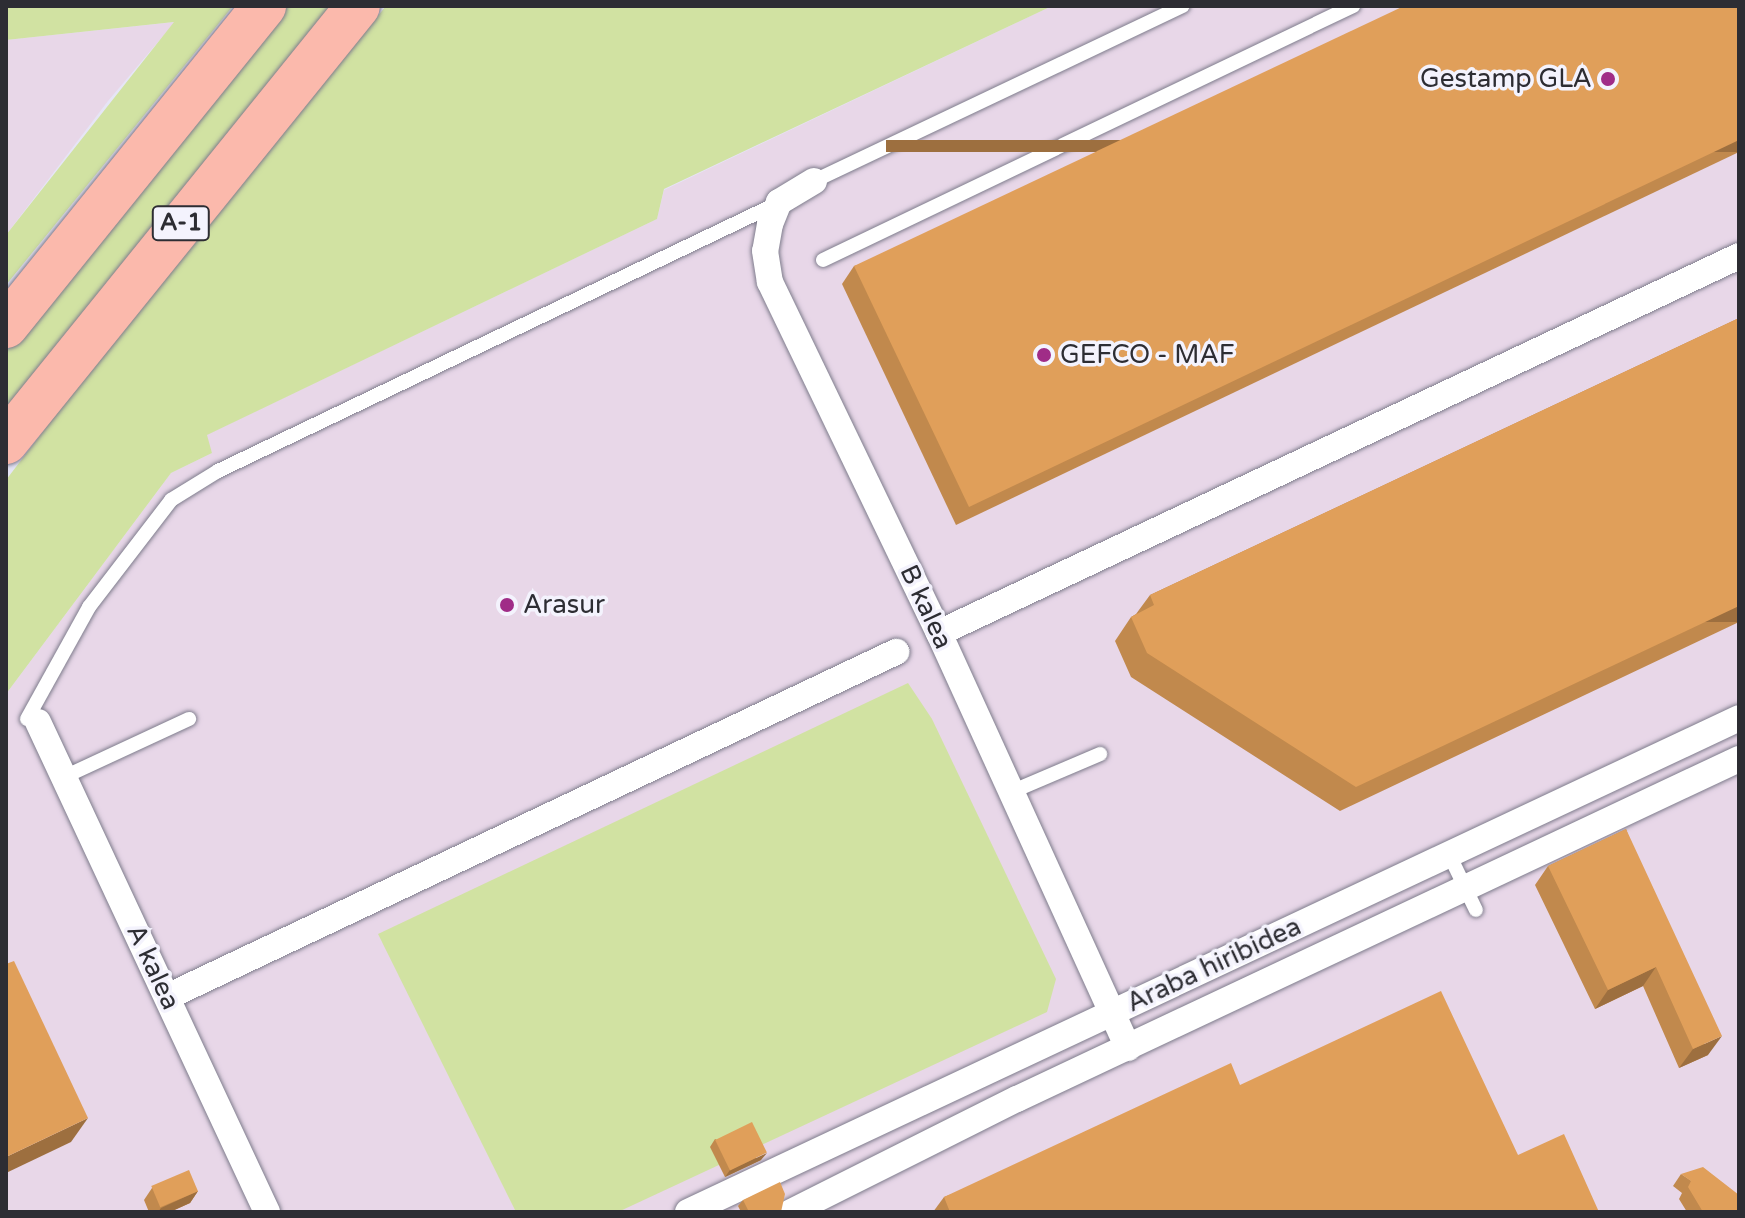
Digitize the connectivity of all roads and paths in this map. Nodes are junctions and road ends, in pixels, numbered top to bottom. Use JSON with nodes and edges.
{"nodes":[{"id":1,"x":264,"y":6,"type":"edge"},
{"id":2,"x":358,"y":6,"type":"edge"},
{"id":3,"x":1183,"y":6,"type":"edge"},
{"id":4,"x":1353,"y":6,"type":"edge"},
{"id":5,"x":814,"y":181,"type":"joint"},
{"id":6,"x":779,"y":202,"type":"junction"},
{"id":7,"x":1739,"y":256,"type":"edge"},
{"id":8,"x":823,"y":260,"type":"dead end"},
{"id":9,"x":6,"y":326,"type":"edge"},
{"id":10,"x":6,"y":442,"type":"edge"},
{"id":11,"x":939,"y":633,"type":"junction"},
{"id":12,"x":896,"y":652,"type":"dead end"},
{"id":13,"x":1739,"y":718,"type":"edge"},
{"id":14,"x":189,"y":719,"type":"dead end"},
{"id":15,"x":32,"y":721,"type":"joint"},
{"id":16,"x":1100,"y":754,"type":"dead end"},
{"id":17,"x":1739,"y":759,"type":"edge"},
{"id":18,"x":64,"y":777,"type":"junction"},
{"id":19,"x":1011,"y":792,"type":"junction"},
{"id":20,"x":1449,"y":854,"type":"junction"},
{"id":21,"x":1471,"y":899,"type":"junction"},
{"id":22,"x":167,"y":997,"type":"junction"},
{"id":23,"x":1112,"y":1013,"type":"junction"},
{"id":24,"x":1128,"y":1048,"type":"junction"},
{"id":25,"x":267,"y":1212,"type":"edge"},
{"id":26,"x":688,"y":1212,"type":"edge"},
{"id":27,"x":791,"y":1212,"type":"edge"}],
"edges":[{"from":1,"to":9,"type":"highway","number":"A-1"},
{"from":2,"to":10,"type":"highway","number":"A-1"},
{"from":3,"to":5,"type":"lane"},
{"from":4,"to":8,"type":"lane"},
{"from":5,"to":6,"type":"street"},
{"from":6,"to":11,"type":"street","name":"B kalea"},
{"from":6,"to":15,"type":"lane"},
{"from":7,"to":11,"type":"street"},
{"from":11,"to":19,"type":"street","name":"B kalea"},
{"from":12,"to":22,"type":"street"},
{"from":13,"to":20,"type":"street","name":"Araba hiribidea"},
{"from":14,"to":18,"type":"lane"},
{"from":15,"to":18,"type":"street","name":"A kalea"},
{"from":16,"to":19,"type":"lane"},
{"from":17,"to":21,"type":"street","name":"Araba hiribidea"},
{"from":18,"to":22,"type":"street","name":"A kalea"},
{"from":19,"to":23,"type":"street","name":"B kalea"},
{"from":20,"to":21,"type":"lane"},
{"from":20,"to":23,"type":"street","name":"Araba hiribidea"},
{"from":21,"to":24,"type":"street","name":"Araba hiribidea"},
{"from":22,"to":25,"type":"street","name":"A kalea"},
{"from":23,"to":24,"type":"street","name":"B kalea"},
{"from":23,"to":26,"type":"street","name":"Araba hiribidea"},
{"from":24,"to":27,"type":"street","name":"Araba hiribidea"}]}
